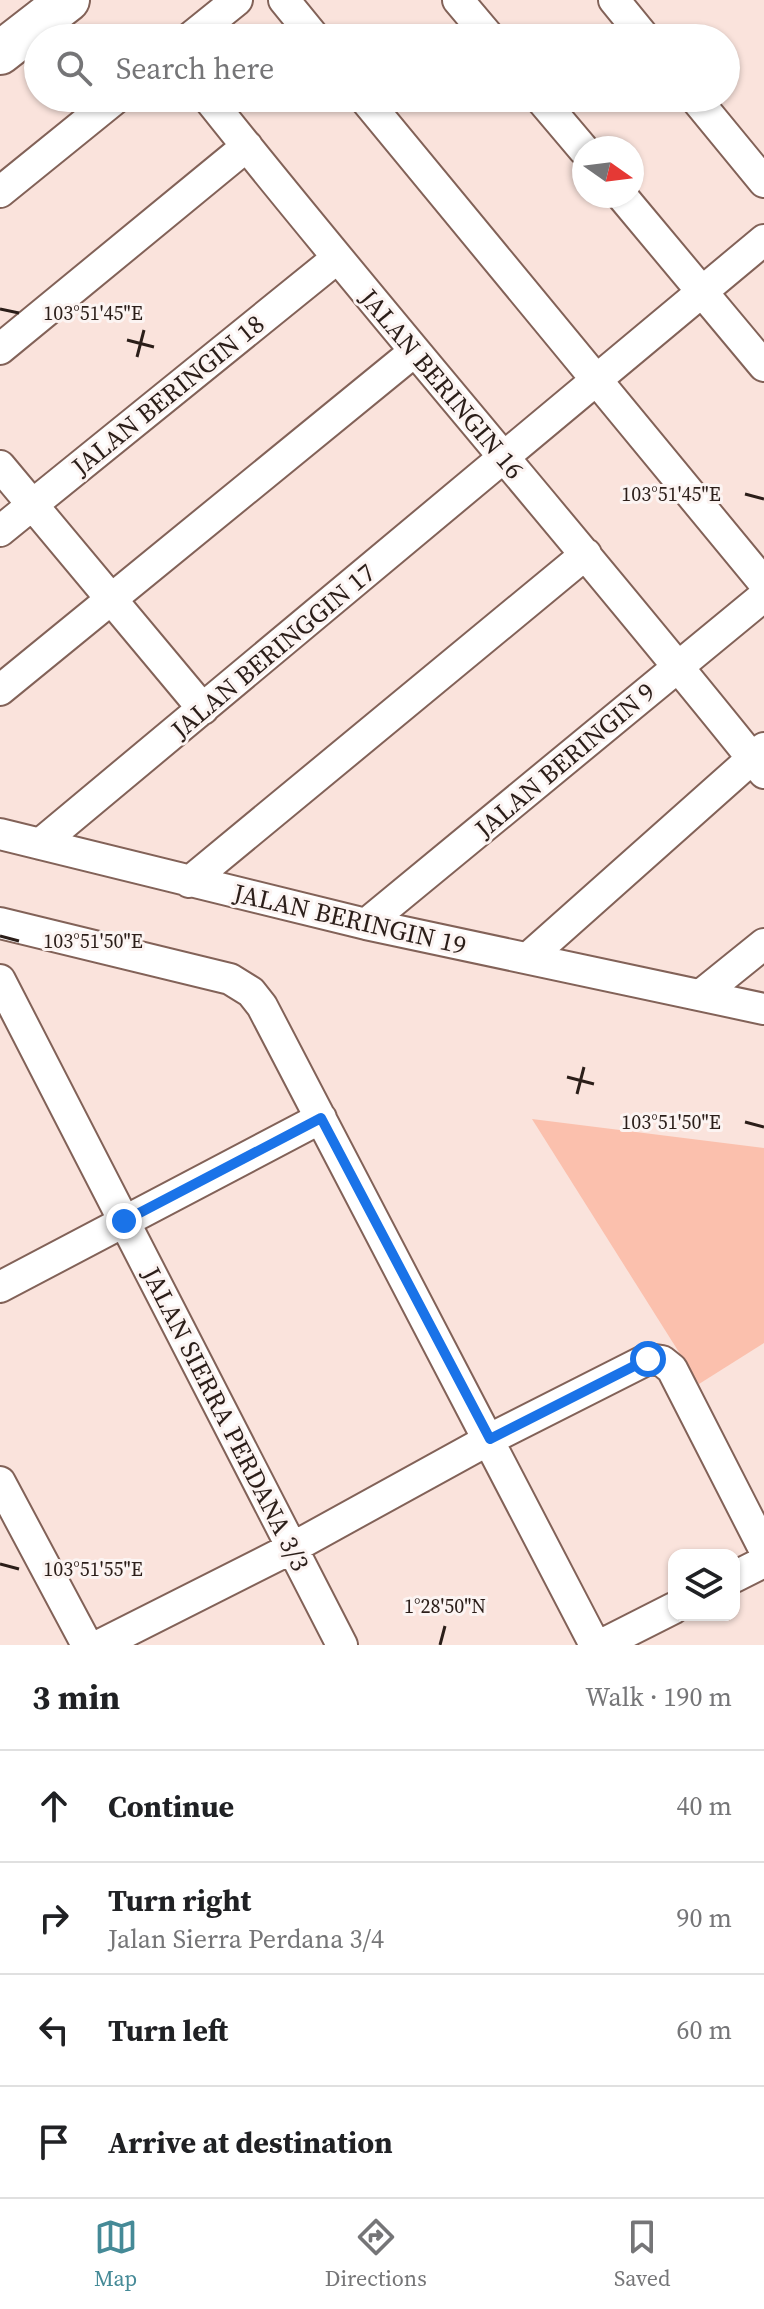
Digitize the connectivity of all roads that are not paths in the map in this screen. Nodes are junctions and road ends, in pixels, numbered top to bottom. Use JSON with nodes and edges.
{"nodes":[{"id":1,"x":68,"y":0,"type":"edge"},
{"id":2,"x":237,"y":0,"type":"edge"},
{"id":3,"x":284,"y":0,"type":"edge"},
{"id":4,"x":458,"y":0,"type":"edge"},
{"id":5,"x":614,"y":0,"type":"edge"},
{"id":6,"x":37,"y":24,"type":"edge"},
{"id":7,"x":207,"y":24,"type":"edge"},
{"id":8,"x":304,"y":24,"type":"edge"},
{"id":9,"x":478,"y":24,"type":"edge"},
{"id":10,"x":634,"y":24,"type":"edge"},
{"id":11,"x":24,"y":34,"type":"edge"},
{"id":12,"x":0,"y":53,"type":"edge"},
{"id":13,"x":99,"y":112,"type":"edge"},
{"id":14,"x":219,"y":112,"type":"edge"},
{"id":15,"x":376,"y":112,"type":"edge"},
{"id":16,"x":552,"y":112,"type":"edge"},
{"id":17,"x":706,"y":112,"type":"edge"},
{"id":18,"x":572,"y":136,"type":"edge"},
{"id":19,"x":247,"y":146,"type":"junction"},
{"id":20,"x":764,"y":182,"type":"edge"},
{"id":21,"x":0,"y":192,"type":"edge"},
{"id":22,"x":632,"y":208,"type":"edge"},
{"id":23,"x":764,"y":240,"type":"edge"},
{"id":24,"x":336,"y":259,"type":"junction"},
{"id":25,"x":702,"y":292,"type":"junction"},
{"id":26,"x":0,"y":349,"type":"edge"},
{"id":27,"x":415,"y":351,"type":"junction"},
{"id":28,"x":764,"y":366,"type":"edge"},
{"id":29,"x":597,"y":381,"type":"junction"},
{"id":30,"x":505,"y":458,"type":"junction"},
{"id":31,"x":0,"y":466,"type":"edge"},
{"id":32,"x":32,"y":505,"type":"junction"},
{"id":33,"x":0,"y":531,"type":"edge"},
{"id":34,"x":586,"y":554,"type":"junction"},
{"id":35,"x":764,"y":583,"type":"edge"},
{"id":36,"x":764,"y":596,"type":"edge"},
{"id":37,"x":111,"y":599,"type":"junction"},
{"id":38,"x":679,"y":666,"type":"junction"},
{"id":39,"x":0,"y":690,"type":"edge"},
{"id":40,"x":203,"y":709,"type":"junction"},
{"id":41,"x":760,"y":759,"type":"edge"},
{"id":42,"x":0,"y":834,"type":"edge"},
{"id":43,"x":40,"y":844,"type":"junction"},
{"id":44,"x":189,"y":882,"type":"junction"},
{"id":45,"x":0,"y":923,"type":"edge"},
{"id":46,"x":366,"y":924,"type":"junction"},
{"id":47,"x":764,"y":944,"type":"edge"},
{"id":48,"x":528,"y":958,"type":"junction"},
{"id":49,"x":0,"y":980,"type":"edge"},
{"id":50,"x":702,"y":994,"type":"junction"},
{"id":51,"x":764,"y":1009,"type":"edge"},
{"id":52,"x":321,"y":1118,"type":"junction"},
{"id":53,"x":124,"y":1221,"type":"junction"},
{"id":54,"x":0,"y":1287,"type":"edge"},
{"id":55,"x":490,"y":1439,"type":"junction"},
{"id":56,"x":0,"y":1482,"type":"edge"},
{"id":57,"x":292,"y":1548,"type":"junction"},
{"id":58,"x":764,"y":1549,"type":"edge"},
{"id":59,"x":764,"y":1562,"type":"edge"},
{"id":60,"x":740,"y":1574,"type":"edge"},
{"id":61,"x":668,"y":1611,"type":"edge"},
{"id":62,"x":87,"y":1645,"type":"edge"},
{"id":63,"x":100,"y":1645,"type":"edge"},
{"id":64,"x":342,"y":1645,"type":"edge"},
{"id":65,"x":598,"y":1645,"type":"edge"}],
"edges":[{"from":1,"to":6,"type":"highway"},
{"from":2,"to":7,"type":"street"},
{"from":3,"to":8,"type":"street"},
{"from":4,"to":9,"type":"street"},
{"from":5,"to":10,"type":"street"},
{"from":11,"to":12,"type":"highway"},
{"from":13,"to":21,"type":"street"},
{"from":14,"to":19,"type":"street","name":"JALAN BERINGIN 16"},
{"from":15,"to":29,"type":"street"},
{"from":16,"to":18,"type":"street"},
{"from":17,"to":20,"type":"street"},
{"from":19,"to":24,"type":"street","name":"JALAN BERINGIN 16"},
{"from":19,"to":26,"type":"street"},
{"from":22,"to":25,"type":"street"},
{"from":23,"to":25,"type":"street","name":"JALAN BERINGGIN 17"},
{"from":24,"to":27,"type":"street","name":"JALAN BERINGIN 16"},
{"from":24,"to":32,"type":"street","name":"JALAN BERINGIN 18"},
{"from":25,"to":28,"type":"street"},
{"from":25,"to":29,"type":"street","name":"JALAN BERINGGIN 17"},
{"from":27,"to":30,"type":"street","name":"JALAN BERINGIN 16"},
{"from":27,"to":37,"type":"street"},
{"from":29,"to":30,"type":"street","name":"JALAN BERINGGIN 17"},
{"from":29,"to":35,"type":"street"},
{"from":30,"to":34,"type":"street","name":"JALAN BERINGIN 16"},
{"from":30,"to":40,"type":"street","name":"JALAN BERINGGIN 17"},
{"from":31,"to":32,"type":"street"},
{"from":32,"to":33,"type":"street","name":"JALAN BERINGIN 18"},
{"from":32,"to":37,"type":"street"},
{"from":34,"to":38,"type":"street","name":"JALAN BERINGIN 16"},
{"from":34,"to":44,"type":"street"},
{"from":36,"to":38,"type":"street","name":"JALAN BERINGIN 9"},
{"from":37,"to":39,"type":"street"},
{"from":37,"to":40,"type":"street"},
{"from":38,"to":41,"type":"street","name":"JALAN BERINGIN 16"},
{"from":38,"to":46,"type":"street","name":"JALAN BERINGIN 9"},
{"from":40,"to":43,"type":"street","name":"JALAN BERINGGIN 17"},
{"from":41,"to":48,"type":"street"},
{"from":42,"to":43,"type":"street","name":"JALAN BERINGIN 19"},
{"from":43,"to":44,"type":"street","name":"JALAN BERINGIN 19"},
{"from":44,"to":46,"type":"street","name":"JALAN BERINGIN 19"},
{"from":45,"to":52,"type":"street"},
{"from":46,"to":48,"type":"street","name":"JALAN BERINGIN 19"},
{"from":47,"to":50,"type":"street"},
{"from":48,"to":50,"type":"street","name":"JALAN BERINGIN 19"},
{"from":49,"to":53,"type":"street","name":"JALAN SIERRA PERDANA 3/3"},
{"from":50,"to":51,"type":"street","name":"JALAN BERINGIN 19"},
{"from":52,"to":53,"type":"street"},
{"from":52,"to":55,"type":"street"},
{"from":53,"to":54,"type":"street"},
{"from":53,"to":57,"type":"street","name":"JALAN SIERRA PERDANA 3/3"},
{"from":55,"to":57,"type":"street"},
{"from":55,"to":58,"type":"street"},
{"from":55,"to":65,"type":"street"},
{"from":56,"to":62,"type":"street"},
{"from":57,"to":63,"type":"street"},
{"from":57,"to":64,"type":"street","name":"JALAN SIERRA PERDANA 3/3"},
{"from":59,"to":60,"type":"street"},
{"from":61,"to":65,"type":"street"}]}
